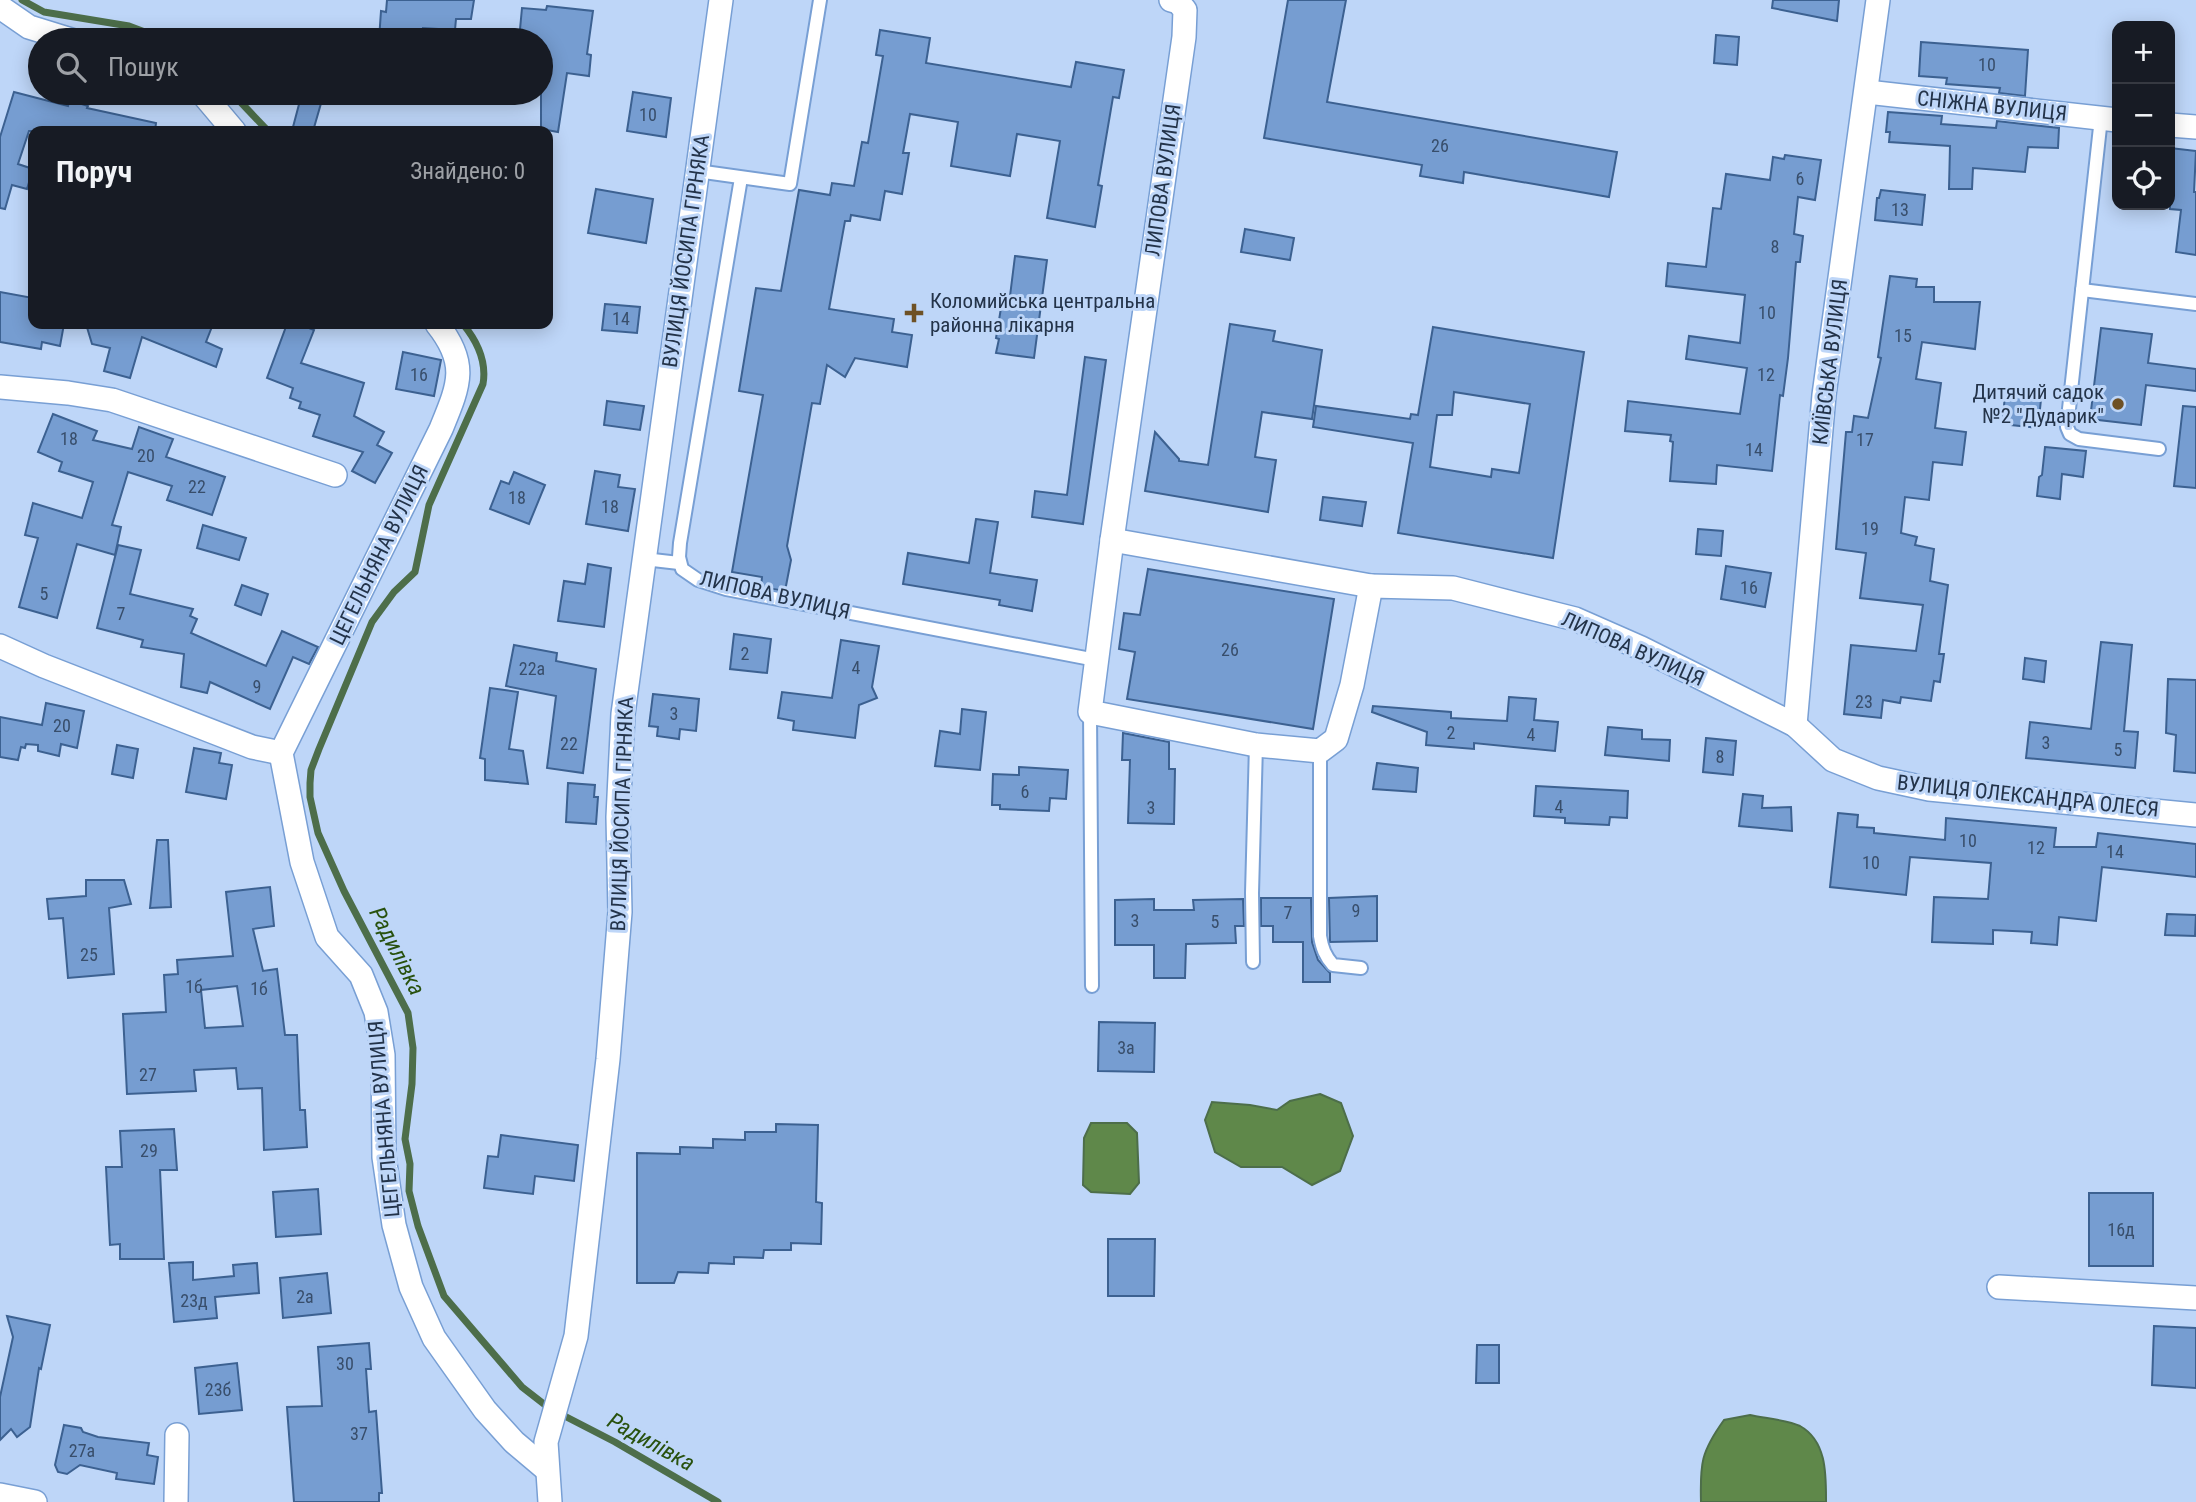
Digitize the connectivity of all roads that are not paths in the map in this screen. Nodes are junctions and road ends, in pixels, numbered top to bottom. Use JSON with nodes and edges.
{"nodes":[{"id":1,"x":721,"y":0,"type":"edge"},
{"id":2,"x":820,"y":0,"type":"edge"},
{"id":3,"x":1171,"y":0,"type":"edge"},
{"id":4,"x":1878,"y":0,"type":"edge"},
{"id":5,"x":0,"y":7,"type":"edge"},
{"id":6,"x":32,"y":28,"type":"edge"},
{"id":7,"x":1867,"y":92,"type":"junction"},
{"id":8,"x":212,"y":105,"type":"edge"},
{"id":9,"x":2109,"y":119,"type":"edge"},
{"id":10,"x":2175,"y":125,"type":"edge"},
{"id":11,"x":230,"y":126,"type":"edge"},
{"id":12,"x":2196,"y":127,"type":"edge"},
{"id":13,"x":697,"y":171,"type":"junction"},
{"id":14,"x":741,"y":177,"type":"junction"},
{"id":15,"x":2082,"y":290,"type":"junction"},
{"id":16,"x":2196,"y":304,"type":"edge"},
{"id":17,"x":441,"y":329,"type":"edge"},
{"id":18,"x":0,"y":387,"type":"edge"},
{"id":19,"x":2159,"y":449,"type":"dead end"},
{"id":20,"x":335,"y":475,"type":"dead end"},
{"id":21,"x":1112,"y":540,"type":"junction"},
{"id":22,"x":644,"y":559,"type":"junction"},
{"id":23,"x":679,"y":563,"type":"junction"},
{"id":24,"x":1371,"y":586,"type":"junction"},
{"id":25,"x":0,"y":646,"type":"edge"},
{"id":26,"x":1096,"y":660,"type":"junction"},
{"id":27,"x":1090,"y":712,"type":"junction"},
{"id":28,"x":1794,"y":725,"type":"junction"},
{"id":29,"x":1256,"y":745,"type":"junction"},
{"id":30,"x":1320,"y":751,"type":"junction"},
{"id":31,"x":281,"y":754,"type":"junction"},
{"id":32,"x":2196,"y":815,"type":"edge"},
{"id":33,"x":1253,"y":962,"type":"dead end"},
{"id":34,"x":1361,"y":968,"type":"dead end"},
{"id":35,"x":1092,"y":986,"type":"dead end"},
{"id":36,"x":1999,"y":1287,"type":"dead end"},
{"id":37,"x":2196,"y":1298,"type":"edge"},
{"id":38,"x":177,"y":1435,"type":"dead end"},
{"id":39,"x":546,"y":1469,"type":"junction"},
{"id":40,"x":0,"y":1495,"type":"edge"},
{"id":41,"x":34,"y":1502,"type":"edge"},
{"id":42,"x":176,"y":1502,"type":"edge"},
{"id":43,"x":550,"y":1502,"type":"edge"}],
"edges":[{"from":1,"to":13,"type":"street","name":"ВУЛИЦЯ ЙОСИПА ГІРНЯКА"},
{"from":2,"to":14,"type":"lane"},
{"from":3,"to":21,"type":"street","name":"ЛИПОВА ВУЛИЦЯ"},
{"from":4,"to":7,"type":"street","name":"КИЇВСЬКА ВУЛИЦЯ"},
{"from":5,"to":6,"type":"street"},
{"from":7,"to":9,"type":"street","name":"СНІЖНА ВУЛИЦЯ"},
{"from":7,"to":28,"type":"street","name":"КИЇВСЬКА ВУЛИЦЯ"},
{"from":8,"to":11,"type":"street"},
{"from":9,"to":15,"type":"lane"},
{"from":10,"to":12,"type":"street"},
{"from":13,"to":14,"type":"lane"},
{"from":13,"to":22,"type":"street","name":"ВУЛИЦЯ ЙОСИПА ГІРНЯКА"},
{"from":14,"to":23,"type":"lane","name":"ЛИПОВА ВУЛИЦЯ"},
{"from":15,"to":16,"type":"lane"},
{"from":15,"to":19,"type":"lane"},
{"from":17,"to":31,"type":"street","name":"ЦЕГЕЛЬНЯНА ВУЛИЦЯ"},
{"from":18,"to":20,"type":"street"},
{"from":21,"to":24,"type":"street","name":"ЛИПОВА ВУЛИЦЯ"},
{"from":21,"to":26,"type":"street","name":"ЛИПОВА ВУЛИЦЯ"},
{"from":22,"to":23,"type":"lane"},
{"from":22,"to":39,"type":"street","name":"ВУЛИЦЯ ЙОСИПА ГІРНЯКА"},
{"from":23,"to":26,"type":"lane","name":"ЛИПОВА ВУЛИЦЯ"},
{"from":24,"to":28,"type":"street","name":"ЛИПОВА ВУЛИЦЯ"},
{"from":24,"to":30,"type":"street"},
{"from":25,"to":31,"type":"street"},
{"from":26,"to":27,"type":"street","name":"ЛИПОВА ВУЛИЦЯ"},
{"from":27,"to":29,"type":"street"},
{"from":27,"to":35,"type":"lane","name":"ЛИПОВА ВУЛИЦЯ"},
{"from":28,"to":32,"type":"street","name":"ВУЛИЦЯ ОЛЕКСАНДРА ОЛЕСЯ"},
{"from":29,"to":30,"type":"street"},
{"from":29,"to":33,"type":"lane"},
{"from":30,"to":34,"type":"lane"},
{"from":31,"to":39,"type":"street","name":"ЦЕГЕЛЬНЯНА ВУЛИЦЯ"},
{"from":36,"to":37,"type":"street"},
{"from":38,"to":42,"type":"street"},
{"from":39,"to":43,"type":"street","name":"ВУЛИЦЯ ЙОСИПА ГІРНЯКА"},
{"from":40,"to":41,"type":"street"}]}
